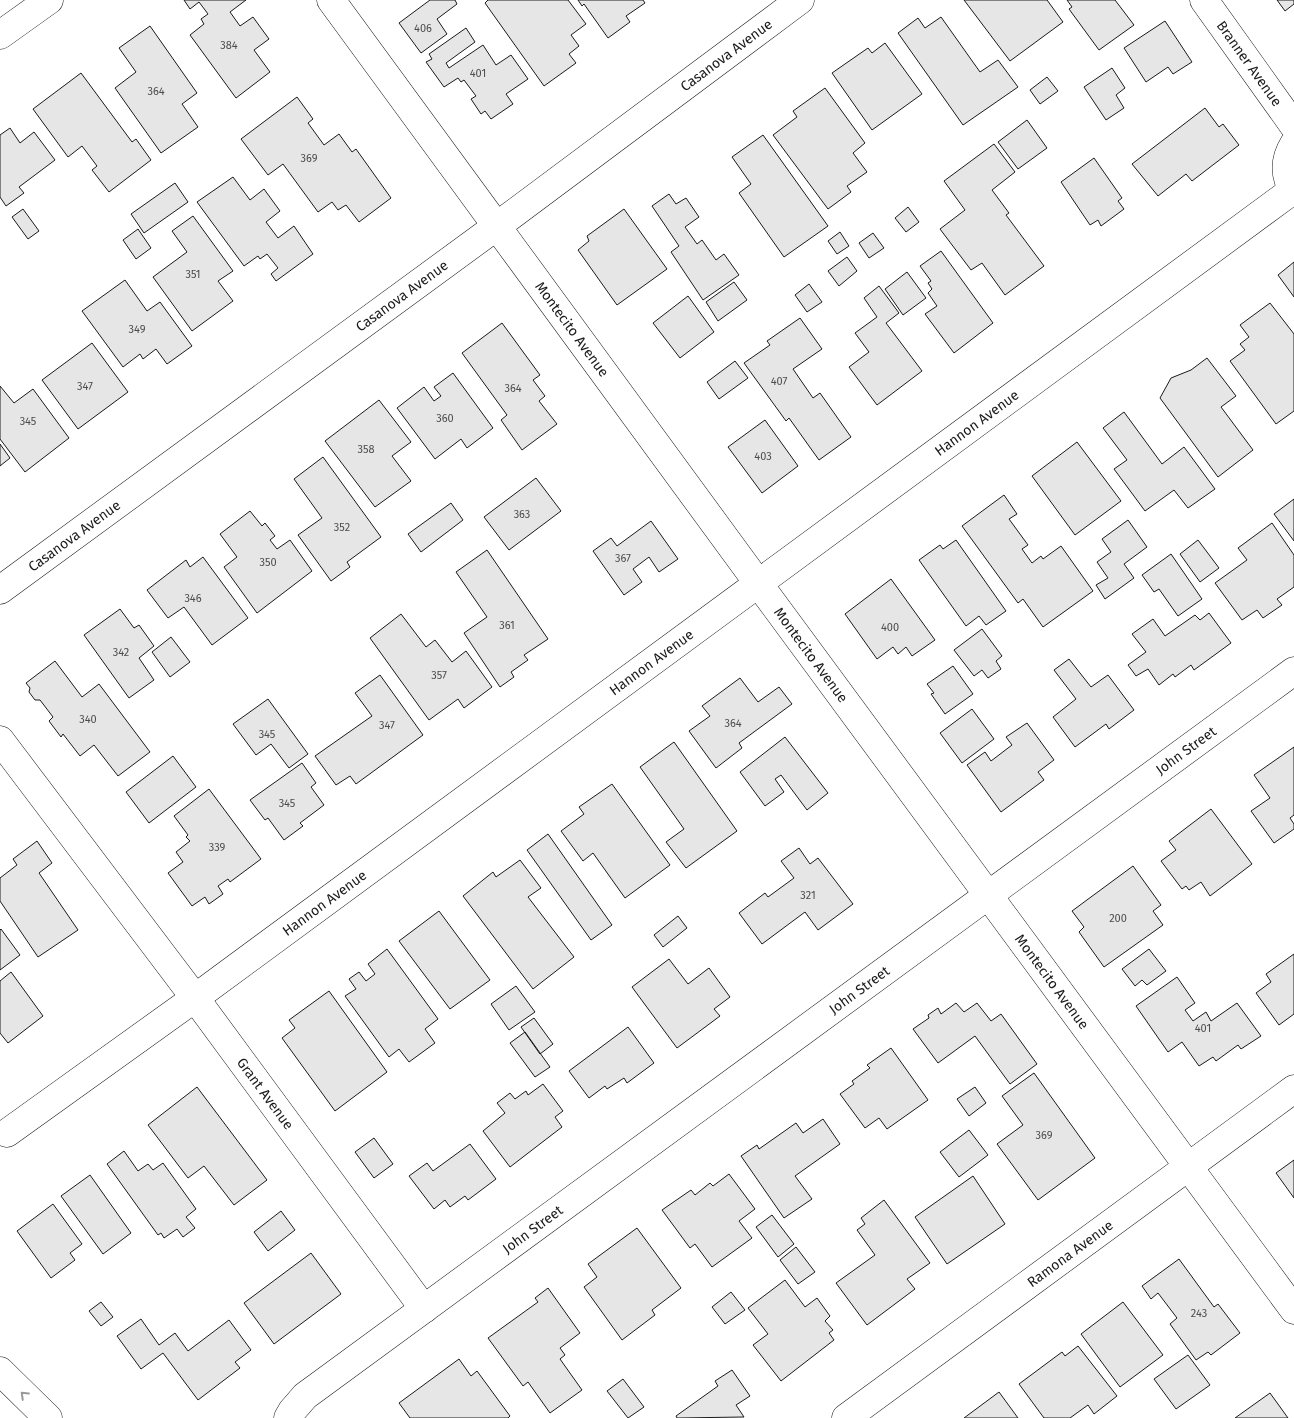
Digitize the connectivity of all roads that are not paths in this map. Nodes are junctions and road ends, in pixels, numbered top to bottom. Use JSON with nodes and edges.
{"nodes":[{"id":1,"x":49,"y":0,"type":"edge"},
{"id":2,"x":332,"y":0,"type":"edge"},
{"id":3,"x":800,"y":0,"type":"edge"},
{"id":4,"x":1204,"y":0,"type":"edge"},
{"id":5,"x":0,"y":35,"type":"edge"},
{"id":6,"x":1294,"y":126,"type":"edge"},
{"id":7,"x":1294,"y":144,"type":"edge"},
{"id":8,"x":1293,"y":191,"type":"edge"},
{"id":9,"x":497,"y":226,"type":"junction"},
{"id":10,"x":758,"y":583,"type":"junction"},
{"id":11,"x":0,"y":590,"type":"edge"},
{"id":12,"x":1294,"y":671,"type":"edge"},
{"id":13,"x":0,"y":740,"type":"edge"},
{"id":14,"x":988,"y":895,"type":"junction"},
{"id":15,"x":196,"y":998,"type":"junction"},
{"id":16,"x":1294,"y":1089,"type":"edge"},
{"id":17,"x":6,"y":1132,"type":"dead end"},
{"id":18,"x":1189,"y":1167,"type":"junction"},
{"id":19,"x":424,"y":1309,"type":"junction"},
{"id":20,"x":1294,"y":1310,"type":"edge"},
{"id":21,"x":0,"y":1371,"type":"edge"},
{"id":22,"x":48,"y":1418,"type":"edge"},
{"id":23,"x":288,"y":1418,"type":"edge"},
{"id":24,"x":846,"y":1418,"type":"edge"}],
"edges":[{"from":1,"to":5,"type":"main road"},
{"from":2,"to":9,"type":"main road","name":"Montecito Avenue"},
{"from":3,"to":9,"type":"main road","name":"Casanova Avenue"},
{"from":4,"to":6,"type":"main road","name":"Branner Avenue"},
{"from":7,"to":8,"type":"main road"},
{"from":8,"to":10,"type":"main road","name":"Hannon Avenue"},
{"from":9,"to":10,"type":"main road","name":"Montecito Avenue"},
{"from":9,"to":11,"type":"main road","name":"Casanova Avenue"},
{"from":10,"to":14,"type":"main road","name":"Montecito Avenue"},
{"from":10,"to":15,"type":"main road","name":"Hannon Avenue"},
{"from":12,"to":14,"type":"main road","name":"John Street"},
{"from":13,"to":15,"type":"main road","name":"Grant Avenue"},
{"from":14,"to":18,"type":"main road","name":"Montecito Avenue"},
{"from":14,"to":19,"type":"main road","name":"John Street"},
{"from":15,"to":17,"type":"main road","name":"Hannon Avenue"},
{"from":15,"to":19,"type":"main road","name":"Grant Avenue"},
{"from":16,"to":18,"type":"main road","name":"Ramona Avenue"},
{"from":18,"to":20,"type":"main road","name":"Montecito Avenue"},
{"from":18,"to":24,"type":"main road","name":"Ramona Avenue"},
{"from":19,"to":23,"type":"main road"},
{"from":22,"to":21,"type":"main road","one_way":true}]}
